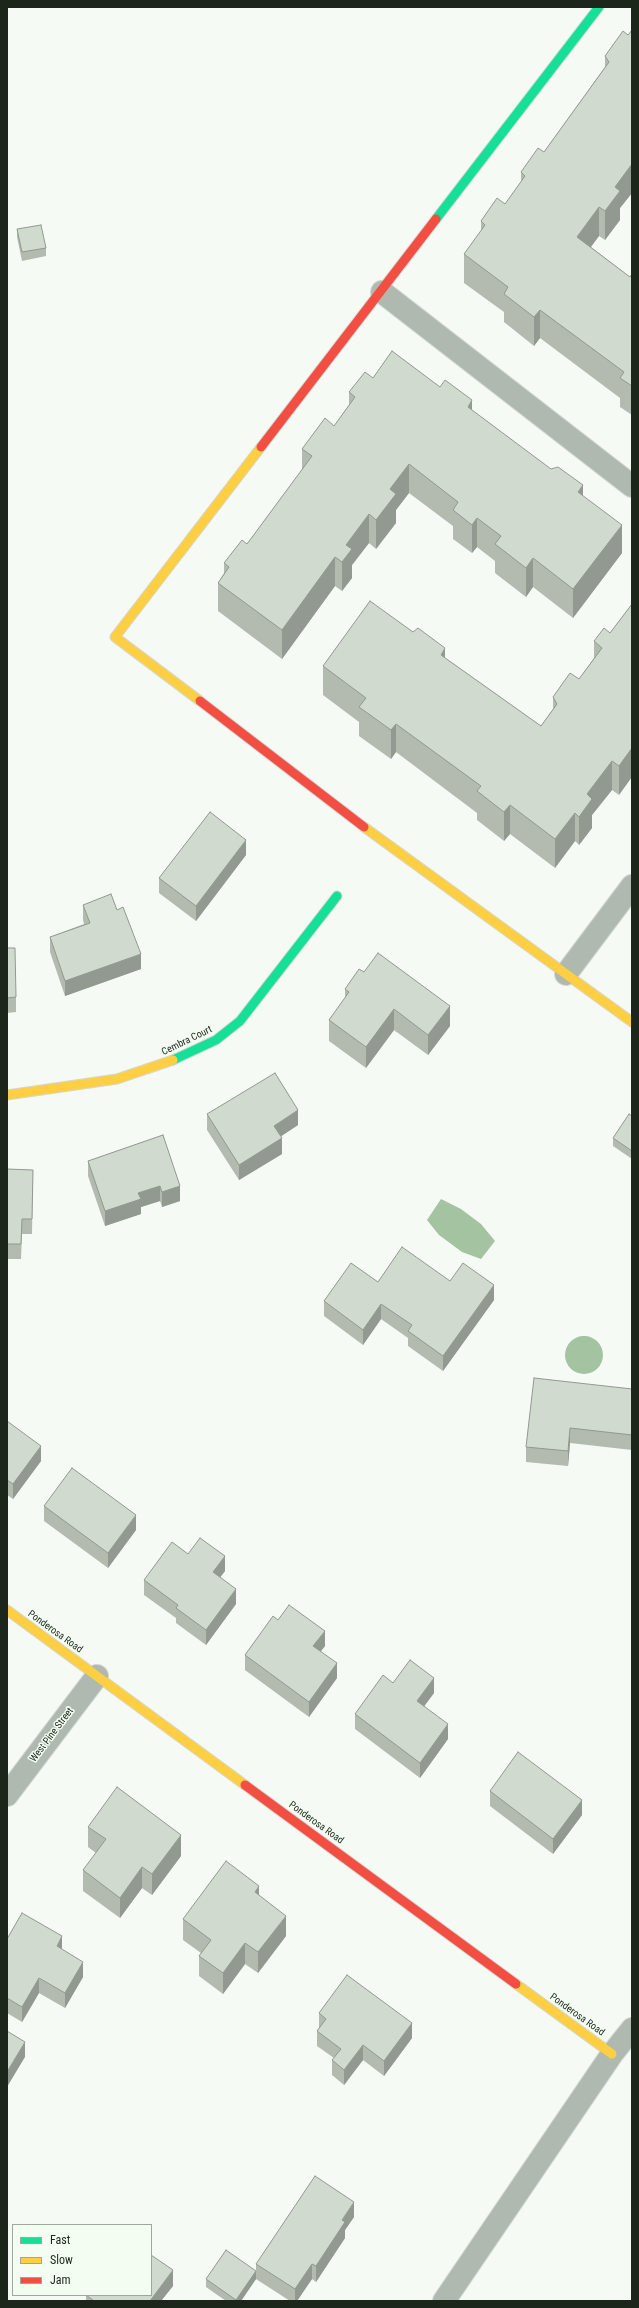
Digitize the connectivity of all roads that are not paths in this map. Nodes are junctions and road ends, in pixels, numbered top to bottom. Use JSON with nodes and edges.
{"nodes":[{"id":1,"x":599,"y":7,"type":"edge"},
{"id":2,"x":382,"y":292,"type":"junction"},
{"id":3,"x":632,"y":486,"type":"edge"},
{"id":4,"x":632,"y":886,"type":"edge"},
{"id":5,"x":337,"y":896,"type":"dead end"},
{"id":6,"x":566,"y":974,"type":"junction"},
{"id":7,"x":632,"y":1022,"type":"edge"},
{"id":8,"x":7,"y":1095,"type":"edge"},
{"id":9,"x":7,"y":1610,"type":"edge"},
{"id":10,"x":96,"y":1676,"type":"junction"},
{"id":11,"x":7,"y":1795,"type":"edge"},
{"id":12,"x":632,"y":2029,"type":"edge"},
{"id":13,"x":612,"y":2054,"type":"junction"},
{"id":14,"x":444,"y":2301,"type":"edge"}],
"edges":[{"from":1,"to":2,"type":"street"},
{"from":2,"to":3,"type":"street"},
{"from":2,"to":6,"type":"street"},
{"from":4,"to":6,"type":"street"},
{"from":5,"to":8,"type":"street","name":"Cembra Court"},
{"from":6,"to":7,"type":"street"},
{"from":9,"to":10,"type":"street","name":"Ponderosa Road"},
{"from":10,"to":11,"type":"street","name":"West Pine Street"},
{"from":10,"to":13,"type":"street","name":"Ponderosa Road"},
{"from":12,"to":13,"type":"street"},
{"from":13,"to":14,"type":"street"}]}
